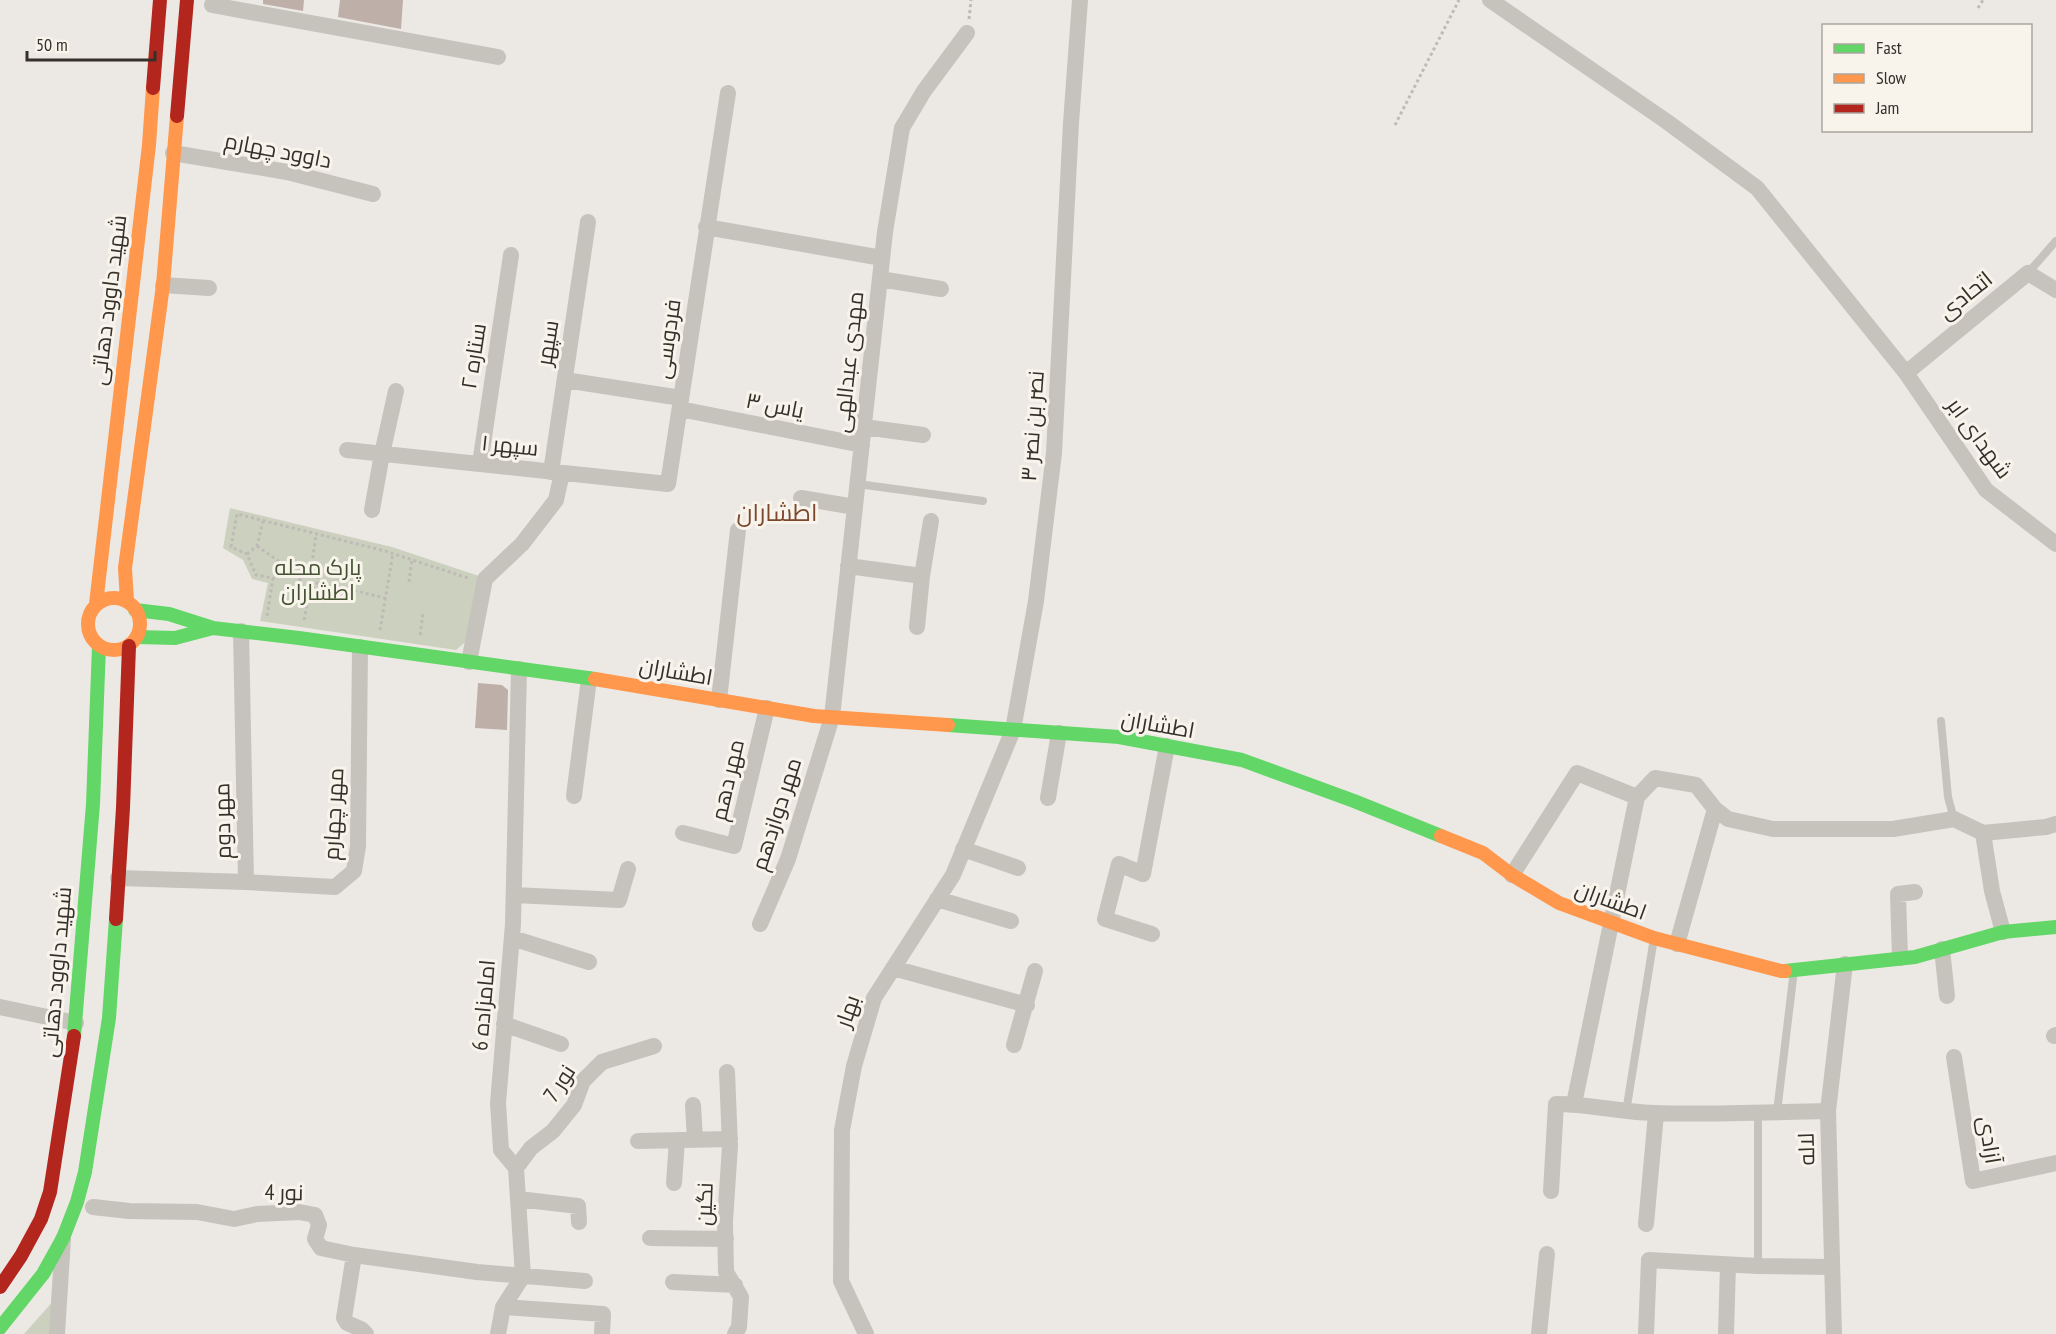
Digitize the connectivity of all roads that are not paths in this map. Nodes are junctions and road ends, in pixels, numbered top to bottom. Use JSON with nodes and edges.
{"nodes":[{"id":1,"x":160,"y":0,"type":"edge"},
{"id":2,"x":187,"y":0,"type":"edge"},
{"id":3,"x":1080,"y":0,"type":"edge"},
{"id":4,"x":1490,"y":0,"type":"edge"},
{"id":5,"x":210,"y":2,"type":"edge"},
{"id":6,"x":185,"y":21,"type":"junction"},
{"id":7,"x":967,"y":33,"type":"dead end"},
{"id":8,"x":498,"y":57,"type":"dead end"},
{"id":9,"x":728,"y":93,"type":"dead end"},
{"id":10,"x":173,"y":153,"type":"junction"},
{"id":11,"x":373,"y":194,"type":"dead end"},
{"id":12,"x":588,"y":222,"type":"dead end"},
{"id":13,"x":706,"y":227,"type":"junction"},
{"id":14,"x":2056,"y":241,"type":"edge"},
{"id":15,"x":511,"y":255,"type":"dead end"},
{"id":16,"x":882,"y":258,"type":"junction"},
{"id":17,"x":2028,"y":273,"type":"junction"},
{"id":18,"x":880,"y":279,"type":"junction"},
{"id":19,"x":163,"y":285,"type":"junction"},
{"id":20,"x":209,"y":288,"type":"dead end"},
{"id":21,"x":941,"y":289,"type":"dead end"},
{"id":22,"x":2056,"y":290,"type":"edge"},
{"id":23,"x":1906,"y":373,"type":"junction"},
{"id":24,"x":564,"y":380,"type":"junction"},
{"id":25,"x":396,"y":391,"type":"dead end"},
{"id":26,"x":680,"y":403,"type":"junction"},
{"id":27,"x":864,"y":427,"type":"junction"},
{"id":28,"x":923,"y":435,"type":"dead end"},
{"id":29,"x":862,"y":445,"type":"junction"},
{"id":30,"x":347,"y":450,"type":"dead end"},
{"id":31,"x":382,"y":454,"type":"junction"},
{"id":32,"x":480,"y":464,"type":"junction"},
{"id":33,"x":556,"y":472,"type":"junction"},
{"id":34,"x":668,"y":484,"type":"joint"},
{"id":35,"x":858,"y":484,"type":"junction"},
{"id":36,"x":801,"y":498,"type":"dead end"},
{"id":37,"x":983,"y":501,"type":"dead end"},
{"id":38,"x":855,"y":507,"type":"junction"},
{"id":39,"x":372,"y":510,"type":"dead end"},
{"id":40,"x":931,"y":521,"type":"dead end"},
{"id":41,"x":738,"y":530,"type":"dead end"},
{"id":42,"x":2056,"y":544,"type":"edge"},
{"id":43,"x":848,"y":566,"type":"junction"},
{"id":44,"x":922,"y":576,"type":"junction"},
{"id":45,"x":96,"y":604,"type":"junction"},
{"id":46,"x":131,"y":605,"type":"junction"},
{"id":47,"x":917,"y":627,"type":"dead end"},
{"id":48,"x":213,"y":628,"type":"junction"},
{"id":49,"x":241,"y":631,"type":"junction"},
{"id":50,"x":133,"y":641,"type":"junction"},
{"id":51,"x":99,"y":646,"type":"junction"},
{"id":52,"x":360,"y":647,"type":"junction"},
{"id":53,"x":469,"y":662,"type":"junction"},
{"id":54,"x":519,"y":669,"type":"junction"},
{"id":55,"x":589,"y":679,"type":"junction"},
{"id":56,"x":719,"y":700,"type":"junction"},
{"id":57,"x":767,"y":708,"type":"junction"},
{"id":58,"x":832,"y":717,"type":"junction"},
{"id":59,"x":1941,"y":721,"type":"dead end"},
{"id":60,"x":1013,"y":730,"type":"junction"},
{"id":61,"x":1059,"y":733,"type":"junction"},
{"id":62,"x":1167,"y":746,"type":"junction"},
{"id":63,"x":574,"y":796,"type":"dead end"},
{"id":64,"x":1637,"y":797,"type":"junction"},
{"id":65,"x":1048,"y":798,"type":"dead end"},
{"id":66,"x":1715,"y":809,"type":"junction"},
{"id":67,"x":1954,"y":819,"type":"junction"},
{"id":68,"x":2056,"y":824,"type":"edge"},
{"id":69,"x":683,"y":833,"type":"dead end"},
{"id":70,"x":1983,"y":833,"type":"junction"},
{"id":71,"x":963,"y":849,"type":"junction"},
{"id":72,"x":1018,"y":868,"type":"dead end"},
{"id":73,"x":628,"y":869,"type":"dead end"},
{"id":74,"x":1512,"y":875,"type":"junction"},
{"id":75,"x":118,"y":878,"type":"junction"},
{"id":76,"x":246,"y":882,"type":"junction"},
{"id":77,"x":1915,"y":892,"type":"dead end"},
{"id":78,"x":514,"y":895,"type":"junction"},
{"id":79,"x":937,"y":899,"type":"junction"},
{"id":80,"x":1011,"y":921,"type":"dead end"},
{"id":81,"x":1612,"y":922,"type":"junction"},
{"id":82,"x":760,"y":924,"type":"dead end"},
{"id":83,"x":2056,"y":927,"type":"edge"},
{"id":84,"x":2003,"y":932,"type":"junction"},
{"id":85,"x":1152,"y":934,"type":"dead end"},
{"id":86,"x":512,"y":938,"type":"junction"},
{"id":87,"x":1654,"y":938,"type":"junction"},
{"id":88,"x":1677,"y":944,"type":"junction"},
{"id":89,"x":1942,"y":949,"type":"junction"},
{"id":90,"x":1900,"y":958,"type":"junction"},
{"id":91,"x":589,"y":962,"type":"dead end"},
{"id":92,"x":1845,"y":964,"type":"junction"},
{"id":93,"x":893,"y":968,"type":"junction"},
{"id":94,"x":1794,"y":969,"type":"junction"},
{"id":95,"x":1035,"y":971,"type":"dead end"},
{"id":96,"x":1947,"y":996,"type":"dead end"},
{"id":97,"x":1027,"y":1005,"type":"junction"},
{"id":98,"x":0,"y":1007,"type":"edge"},
{"id":99,"x":76,"y":1023,"type":"junction"},
{"id":100,"x":504,"y":1024,"type":"junction"},
{"id":101,"x":561,"y":1044,"type":"dead end"},
{"id":102,"x":1014,"y":1045,"type":"dead end"},
{"id":103,"x":654,"y":1046,"type":"dead end"},
{"id":104,"x":1954,"y":1057,"type":"dead end"},
{"id":105,"x":727,"y":1072,"type":"dead end"},
{"id":106,"x":1574,"y":1104,"type":"junction"},
{"id":107,"x":693,"y":1105,"type":"dead end"},
{"id":108,"x":1626,"y":1112,"type":"junction"},
{"id":109,"x":1758,"y":1112,"type":"junction"},
{"id":110,"x":1777,"y":1112,"type":"junction"},
{"id":111,"x":1828,"y":1112,"type":"junction"},
{"id":112,"x":1656,"y":1114,"type":"junction"},
{"id":113,"x":730,"y":1139,"type":"junction"},
{"id":114,"x":677,"y":1140,"type":"junction"},
{"id":115,"x":695,"y":1140,"type":"junction"},
{"id":116,"x":638,"y":1141,"type":"dead end"},
{"id":117,"x":2056,"y":1163,"type":"edge"},
{"id":118,"x":516,"y":1168,"type":"junction"},
{"id":119,"x":674,"y":1183,"type":"dead end"},
{"id":120,"x":1551,"y":1191,"type":"dead end"},
{"id":121,"x":518,"y":1199,"type":"junction"},
{"id":122,"x":93,"y":1207,"type":"dead end"},
{"id":123,"x":579,"y":1222,"type":"dead end"},
{"id":124,"x":1646,"y":1224,"type":"dead end"},
{"id":125,"x":63,"y":1238,"type":"junction"},
{"id":126,"x":650,"y":1238,"type":"dead end"},
{"id":127,"x":726,"y":1239,"type":"junction"},
{"id":128,"x":1547,"y":1254,"type":"dead end"},
{"id":129,"x":354,"y":1255,"type":"junction"},
{"id":130,"x":1728,"y":1265,"type":"junction"},
{"id":131,"x":1758,"y":1266,"type":"junction"},
{"id":132,"x":1832,"y":1267,"type":"junction"},
{"id":133,"x":523,"y":1276,"type":"junction"},
{"id":134,"x":585,"y":1281,"type":"dead end"},
{"id":135,"x":673,"y":1282,"type":"dead end"},
{"id":136,"x":735,"y":1285,"type":"junction"},
{"id":137,"x":0,"y":1287,"type":"edge"},
{"id":138,"x":503,"y":1307,"type":"junction"},
{"id":139,"x":10,"y":1316,"type":"junction"},
{"id":140,"x":0,"y":1328,"type":"edge"},
{"id":141,"x":6,"y":1334,"type":"edge"},
{"id":142,"x":57,"y":1334,"type":"edge"},
{"id":143,"x":366,"y":1334,"type":"edge"},
{"id":144,"x":498,"y":1334,"type":"edge"},
{"id":145,"x":602,"y":1334,"type":"edge"},
{"id":146,"x":735,"y":1334,"type":"edge"},
{"id":147,"x":866,"y":1334,"type":"edge"},
{"id":148,"x":1539,"y":1334,"type":"edge"},
{"id":149,"x":1646,"y":1334,"type":"edge"},
{"id":150,"x":1726,"y":1334,"type":"edge"},
{"id":151,"x":1833,"y":1334,"type":"edge"}],
"edges":[{"from":1,"to":45,"type":"street","name":"شهید داوود دهاتی"},
{"from":2,"to":6,"type":"street"},
{"from":3,"to":60,"type":"street","name":"نصر بن نصر ۳"},
{"from":4,"to":23,"type":"street","name":"شهدای ابر"},
{"from":5,"to":6,"type":"street"},
{"from":5,"to":8,"type":"street"},
{"from":6,"to":10,"type":"street"},
{"from":7,"to":16,"type":"street","name":"مهدی عبدالهی"},
{"from":9,"to":13,"type":"street","name":"فردوسی"},
{"from":10,"to":11,"type":"street","name":"داوود چهارم"},
{"from":10,"to":19,"type":"street"},
{"from":12,"to":24,"type":"street","name":"سپهر"},
{"from":13,"to":16,"type":"street"},
{"from":13,"to":26,"type":"street","name":"فردوسی"},
{"from":14,"to":17,"type":"lane"},
{"from":15,"to":32,"type":"street","name":"ستاره ۲"},
{"from":16,"to":18,"type":"street","name":"مهدی عبدالهی"},
{"from":17,"to":22,"type":"street","name":"اتحادی"},
{"from":17,"to":23,"type":"street","name":"اتحادی"},
{"from":18,"to":21,"type":"street"},
{"from":18,"to":27,"type":"street","name":"مهدی عبدالهی"},
{"from":19,"to":20,"type":"street"},
{"from":19,"to":46,"type":"street"},
{"from":23,"to":42,"type":"street","name":"شهدای ابر"},
{"from":24,"to":26,"type":"street","name":"یاس ۳"},
{"from":24,"to":33,"type":"street","name":"سپهر"},
{"from":25,"to":31,"type":"street"},
{"from":26,"to":29,"type":"street","name":"یاس ۳"},
{"from":26,"to":34,"type":"street","name":"فردوسی"},
{"from":27,"to":28,"type":"street"},
{"from":27,"to":29,"type":"street","name":"مهدی عبدالهی"},
{"from":29,"to":35,"type":"street","name":"مهدی عبدالهی"},
{"from":30,"to":31,"type":"street","name":"سپهر ۱"},
{"from":31,"to":32,"type":"street","name":"سپهر ۱"},
{"from":31,"to":39,"type":"street"},
{"from":32,"to":33,"type":"street","name":"سپهر ۱"},
{"from":33,"to":34,"type":"street","name":"سپهر ۱"},
{"from":33,"to":53,"type":"street","name":"سپهر"},
{"from":35,"to":37,"type":"lane"},
{"from":35,"to":38,"type":"street","name":"مهدی عبدالهی"},
{"from":36,"to":38,"type":"street"},
{"from":38,"to":43,"type":"street","name":"مهدی عبدالهی"},
{"from":40,"to":44,"type":"street"},
{"from":41,"to":56,"type":"street"},
{"from":43,"to":44,"type":"street"},
{"from":43,"to":58,"type":"street","name":"مهدی عبدالهی"},
{"from":44,"to":47,"type":"street"},
{"from":45,"to":46,"type":"street"},
{"from":45,"to":51,"type":"street"},
{"from":46,"to":48,"type":"street","name":"اطشاران"},
{"from":46,"to":50,"type":"street"},
{"from":48,"to":49,"type":"street","name":"اطشاران"},
{"from":48,"to":50,"type":"street","name":"اطشاران"},
{"from":49,"to":52,"type":"street","name":"اطشاران"},
{"from":49,"to":76,"type":"street","name":"مهر دوم"},
{"from":50,"to":51,"type":"street"},
{"from":50,"to":75,"type":"street"},
{"from":51,"to":99,"type":"street","name":"شهید داوود دهاتی"},
{"from":52,"to":53,"type":"street","name":"اطشاران"},
{"from":52,"to":76,"type":"street","name":"مهر چهارم"},
{"from":53,"to":54,"type":"street","name":"اطشاران"},
{"from":54,"to":55,"type":"street","name":"اطشاران"},
{"from":54,"to":78,"type":"street","name":"امامزاده 6"},
{"from":55,"to":56,"type":"street","name":"اطشاران"},
{"from":55,"to":63,"type":"street"},
{"from":56,"to":57,"type":"street","name":"اطشاران"},
{"from":57,"to":58,"type":"street","name":"اطشاران"},
{"from":57,"to":69,"type":"street","name":"مهر دهم"},
{"from":58,"to":60,"type":"street","name":"اطشاران"},
{"from":58,"to":82,"type":"street","name":"مهر دوازدهم"},
{"from":59,"to":67,"type":"lane"},
{"from":60,"to":61,"type":"street","name":"اطشاران"},
{"from":60,"to":71,"type":"street","name":"بهار"},
{"from":61,"to":62,"type":"street","name":"اطشاران"},
{"from":61,"to":65,"type":"street"},
{"from":62,"to":74,"type":"street","name":"اطشاران"},
{"from":62,"to":85,"type":"street"},
{"from":64,"to":66,"type":"street"},
{"from":64,"to":74,"type":"street"},
{"from":64,"to":81,"type":"street"},
{"from":66,"to":67,"type":"street"},
{"from":66,"to":88,"type":"street"},
{"from":67,"to":70,"type":"street"},
{"from":68,"to":70,"type":"street"},
{"from":70,"to":84,"type":"street"},
{"from":71,"to":72,"type":"street"},
{"from":71,"to":79,"type":"street","name":"بهار"},
{"from":73,"to":78,"type":"street"},
{"from":74,"to":81,"type":"street","name":"اطشاران"},
{"from":75,"to":76,"type":"street","name":"مهر دوم"},
{"from":75,"to":125,"type":"street"},
{"from":77,"to":90,"type":"street"},
{"from":78,"to":86,"type":"street","name":"امامزاده 6"},
{"from":79,"to":80,"type":"street"},
{"from":79,"to":93,"type":"street","name":"بهار"},
{"from":81,"to":87,"type":"street","name":"اطشاران"},
{"from":81,"to":106,"type":"street"},
{"from":83,"to":84,"type":"street","name":"اطشاران"},
{"from":84,"to":89,"type":"street","name":"اطشاران"},
{"from":86,"to":91,"type":"street"},
{"from":86,"to":100,"type":"street","name":"امامزاده 6"},
{"from":87,"to":88,"type":"street","name":"اطشاران"},
{"from":87,"to":108,"type":"lane"},
{"from":88,"to":94,"type":"street","name":"اطشاران"},
{"from":89,"to":90,"type":"street","name":"اطشاران"},
{"from":89,"to":96,"type":"street"},
{"from":90,"to":92,"type":"street","name":"اطشاران"},
{"from":92,"to":94,"type":"street","name":"اطشاران"},
{"from":92,"to":111,"type":"street","name":"لاله"},
{"from":93,"to":97,"type":"street"},
{"from":93,"to":147,"type":"street","name":"بهار"},
{"from":94,"to":110,"type":"lane"},
{"from":95,"to":97,"type":"street"},
{"from":97,"to":102,"type":"street"},
{"from":98,"to":99,"type":"street"},
{"from":99,"to":137,"type":"street","name":"شهید داوود دهاتی"},
{"from":100,"to":101,"type":"street"},
{"from":100,"to":118,"type":"street","name":"امامزاده 6"},
{"from":103,"to":118,"type":"street","name":"نور 7"},
{"from":104,"to":117,"type":"street","name":"آزادی"},
{"from":105,"to":113,"type":"street","name":"نگین"},
{"from":106,"to":108,"type":"street"},
{"from":106,"to":120,"type":"street"},
{"from":107,"to":115,"type":"street"},
{"from":108,"to":112,"type":"street"},
{"from":109,"to":110,"type":"street"},
{"from":109,"to":112,"type":"street"},
{"from":109,"to":131,"type":"lane"},
{"from":110,"to":111,"type":"street"},
{"from":111,"to":132,"type":"street","name":"لاله"},
{"from":112,"to":124,"type":"street"},
{"from":113,"to":115,"type":"street"},
{"from":113,"to":127,"type":"street","name":"نگین"},
{"from":114,"to":115,"type":"street"},
{"from":114,"to":116,"type":"street"},
{"from":114,"to":119,"type":"street"},
{"from":118,"to":121,"type":"street","name":"امامزاده 6"},
{"from":121,"to":123,"type":"street"},
{"from":121,"to":133,"type":"street","name":"امامزاده 6"},
{"from":122,"to":129,"type":"street","name":"نور 4"},
{"from":125,"to":139,"type":"street"},
{"from":125,"to":142,"type":"street"},
{"from":126,"to":127,"type":"street"},
{"from":127,"to":136,"type":"street","name":"نگین"},
{"from":128,"to":148,"type":"street"},
{"from":129,"to":133,"type":"street"},
{"from":129,"to":143,"type":"street"},
{"from":130,"to":131,"type":"street"},
{"from":130,"to":149,"type":"street"},
{"from":130,"to":150,"type":"street"},
{"from":131,"to":132,"type":"street"},
{"from":132,"to":151,"type":"street","name":"لاله"},
{"from":133,"to":134,"type":"street"},
{"from":133,"to":138,"type":"street"},
{"from":135,"to":136,"type":"street"},
{"from":136,"to":146,"type":"street","name":"نگین"},
{"from":138,"to":144,"type":"street"},
{"from":138,"to":145,"type":"street"},
{"from":139,"to":140,"type":"street"},
{"from":139,"to":141,"type":"street"}]}
